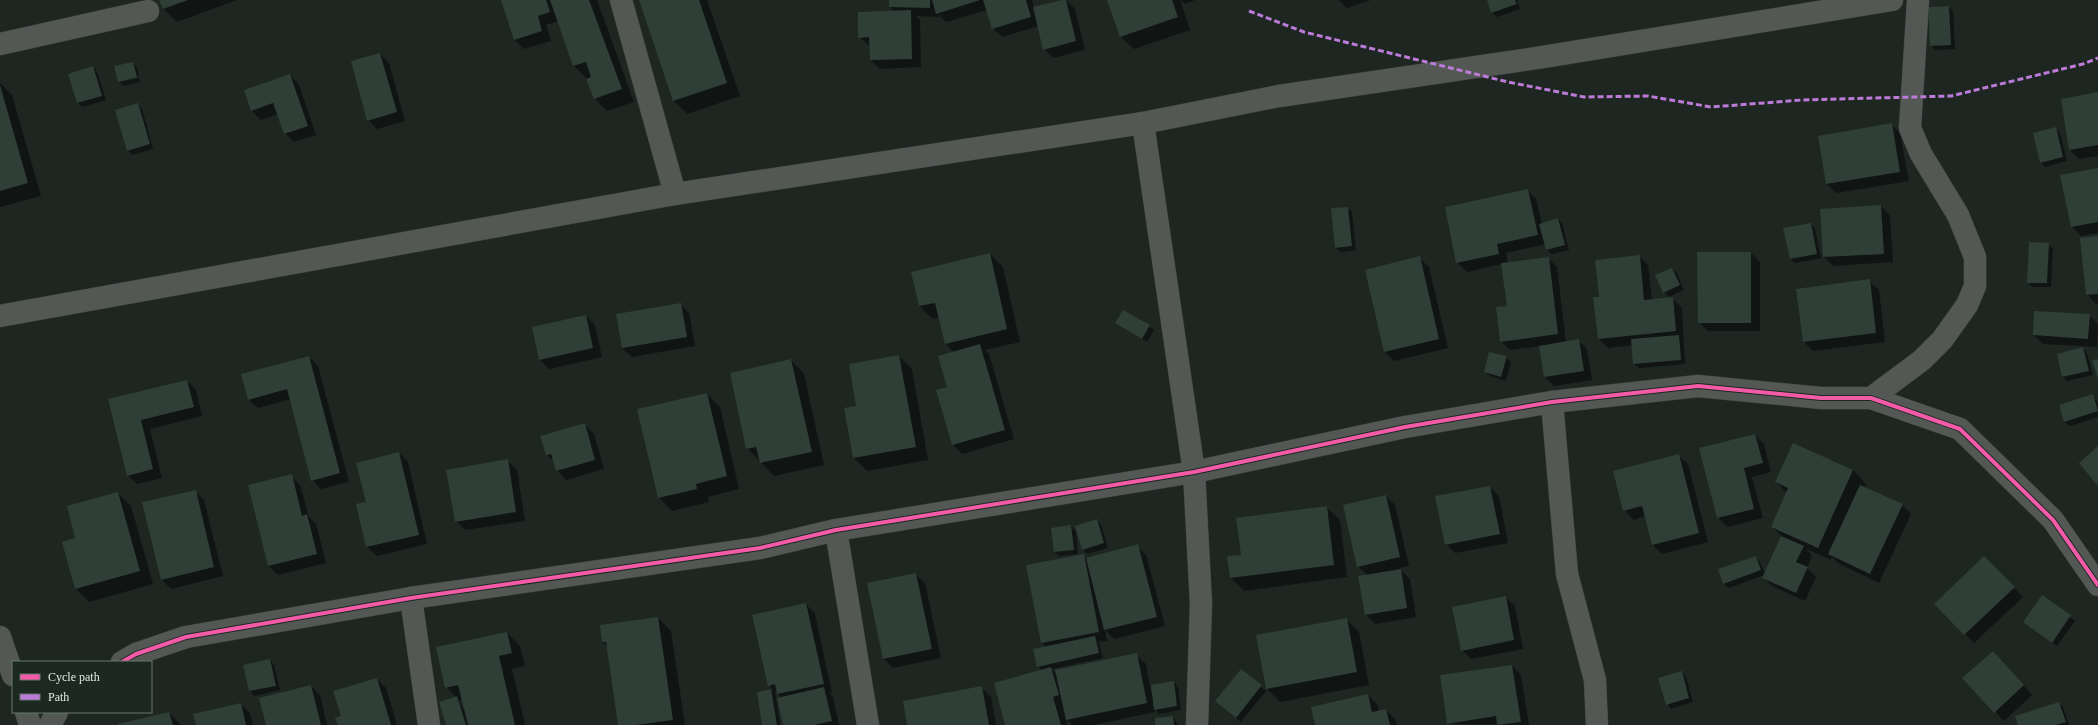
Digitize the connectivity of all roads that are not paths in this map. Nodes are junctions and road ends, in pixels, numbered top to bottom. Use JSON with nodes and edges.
{"nodes":[{"id":1,"x":621,"y":0,"type":"edge"},
{"id":2,"x":1892,"y":0,"type":"edge"},
{"id":3,"x":1918,"y":0,"type":"edge"},
{"id":4,"x":148,"y":11,"type":"dead end"},
{"id":5,"x":0,"y":44,"type":"edge"},
{"id":6,"x":1142,"y":123,"type":"junction"},
{"id":7,"x":675,"y":194,"type":"junction"},
{"id":8,"x":0,"y":316,"type":"edge"},
{"id":9,"x":1872,"y":398,"type":"junction"},
{"id":10,"x":1552,"y":402,"type":"junction"},
{"id":11,"x":1194,"y":472,"type":"junction"},
{"id":12,"x":836,"y":530,"type":"junction"},
{"id":13,"x":2098,"y":584,"type":"edge"},
{"id":14,"x":411,"y":598,"type":"junction"},
{"id":15,"x":0,"y":638,"type":"edge"},
{"id":16,"x":124,"y":661,"type":"edge"},
{"id":17,"x":12,"y":672,"type":"edge"},
{"id":18,"x":26,"y":713,"type":"edge"},
{"id":19,"x":56,"y":713,"type":"edge"},
{"id":20,"x":30,"y":725,"type":"edge"},
{"id":21,"x":50,"y":725,"type":"edge"},
{"id":22,"x":429,"y":725,"type":"edge"},
{"id":23,"x":868,"y":725,"type":"edge"},
{"id":24,"x":1197,"y":725,"type":"edge"},
{"id":25,"x":1597,"y":725,"type":"edge"}],
"edges":[{"from":1,"to":7,"type":"street"},
{"from":2,"to":6,"type":"street"},
{"from":3,"to":9,"type":"street"},
{"from":4,"to":5,"type":"street"},
{"from":6,"to":7,"type":"street"},
{"from":6,"to":11,"type":"street"},
{"from":7,"to":8,"type":"street"},
{"from":9,"to":10,"type":"street"},
{"from":9,"to":13,"type":"street"},
{"from":10,"to":11,"type":"street"},
{"from":10,"to":25,"type":"street"},
{"from":11,"to":12,"type":"street"},
{"from":11,"to":24,"type":"street"},
{"from":12,"to":14,"type":"street"},
{"from":12,"to":23,"type":"street"},
{"from":14,"to":16,"type":"street"},
{"from":14,"to":22,"type":"street"},
{"from":15,"to":17,"type":"street"},
{"from":18,"to":20,"type":"street"},
{"from":19,"to":21,"type":"street"}]}
